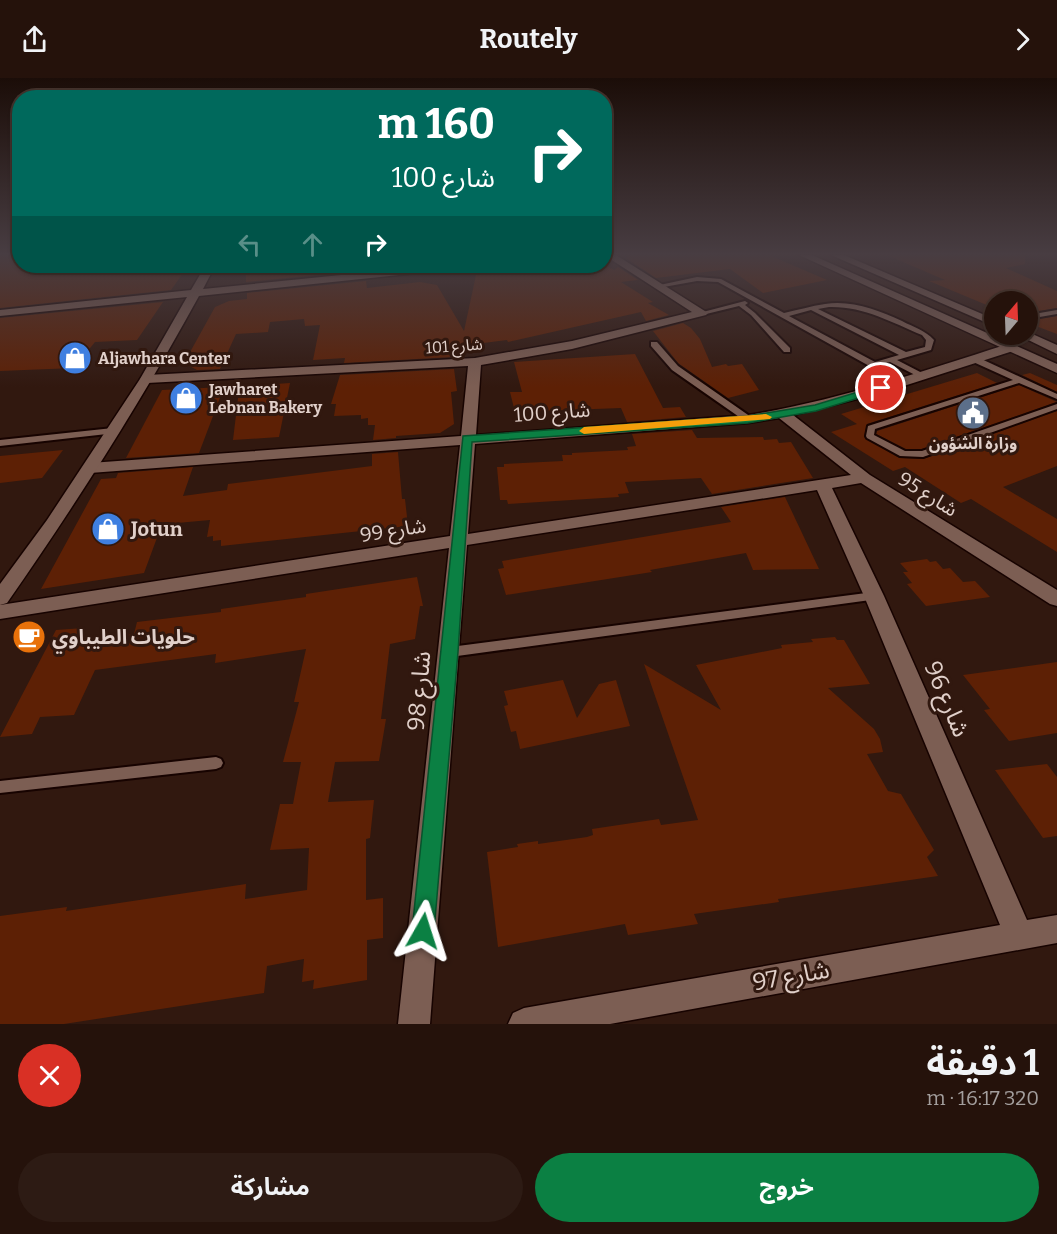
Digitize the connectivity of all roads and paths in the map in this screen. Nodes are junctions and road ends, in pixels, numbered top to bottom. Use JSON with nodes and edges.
{"nodes":[{"id":1,"x":76,"y":299,"type":"edge"},
{"id":2,"x":117,"y":299,"type":"edge"},
{"id":3,"x":190,"y":299,"type":"edge"},
{"id":4,"x":679,"y":299,"type":"edge"},
{"id":5,"x":901,"y":299,"type":"edge"},
{"id":6,"x":940,"y":299,"type":"edge"},
{"id":7,"x":756,"y":300,"type":"joint"},
{"id":8,"x":740,"y":304,"type":"junction"},
{"id":9,"x":0,"y":305,"type":"edge"},
{"id":10,"x":813,"y":309,"type":"junction"},
{"id":11,"x":1057,"y":312,"type":"edge"},
{"id":12,"x":0,"y":313,"type":"edge"},
{"id":13,"x":702,"y":313,"type":"junction"},
{"id":14,"x":784,"y":315,"type":"junction"},
{"id":15,"x":1038,"y":315,"type":"edge"},
{"id":16,"x":984,"y":319,"type":"edge"},
{"id":17,"x":1038,"y":341,"type":"edge"},
{"id":18,"x":654,"y":344,"type":"dead end"},
{"id":19,"x":1009,"y":348,"type":"junction"},
{"id":20,"x":787,"y":350,"type":"dead end"},
{"id":21,"x":1057,"y":350,"type":"edge"},
{"id":22,"x":906,"y":355,"type":"junction"},
{"id":23,"x":974,"y":359,"type":"junction"},
{"id":24,"x":891,"y":360,"type":"junction"},
{"id":25,"x":475,"y":362,"type":"junction"},
{"id":26,"x":874,"y":365,"type":"junction"},
{"id":27,"x":1057,"y":369,"type":"edge"},
{"id":28,"x":922,"y":375,"type":"junction"},
{"id":29,"x":147,"y":379,"type":"junction"},
{"id":30,"x":1020,"y":380,"type":"junction"},
{"id":31,"x":903,"y":381,"type":"junction"},
{"id":32,"x":1057,"y":397,"type":"edge"},
{"id":33,"x":1057,"y":406,"type":"edge"},
{"id":34,"x":784,"y":415,"type":"junction"},
{"id":35,"x":748,"y":419,"type":"junction"},
{"id":36,"x":113,"y":431,"type":"junction"},
{"id":37,"x":467,"y":439,"type":"junction"},
{"id":38,"x":0,"y":443,"type":"edge"},
{"id":39,"x":90,"y":468,"type":"junction"},
{"id":40,"x":864,"y":478,"type":"junction"},
{"id":41,"x":823,"y":486,"type":"junction"},
{"id":42,"x":459,"y":543,"type":"junction"},
{"id":43,"x":6,"y":583,"type":"edge"},
{"id":44,"x":874,"y":596,"type":"junction"},
{"id":45,"x":0,"y":598,"type":"edge"},
{"id":46,"x":1057,"y":599,"type":"edge"},
{"id":47,"x":0,"y":612,"type":"edge"},
{"id":48,"x":450,"y":652,"type":"junction"},
{"id":49,"x":216,"y":763,"type":"dead end"},
{"id":50,"x":0,"y":788,"type":"edge"},
{"id":51,"x":1057,"y":929,"type":"edge"},
{"id":52,"x":1019,"y":935,"type":"junction"},
{"id":53,"x":414,"y":1024,"type":"edge"},
{"id":54,"x":524,"y":1024,"type":"edge"}],
"edges":[{"from":1,"to":9,"type":"street"},
{"from":2,"to":12,"type":"street"},
{"from":3,"to":29,"type":"street"},
{"from":4,"to":13,"type":"street"},
{"from":5,"to":19,"type":"street"},
{"from":6,"to":16,"type":"street"},
{"from":7,"to":8,"type":"lane","name":"شارع 101"},
{"from":7,"to":14,"type":"lane"},
{"from":8,"to":13,"type":"lane","name":"شارع 101"},
{"from":8,"to":20,"type":"lane"},
{"from":10,"to":14,"type":"lane"},
{"from":10,"to":22,"type":"lane"},
{"from":10,"to":22,"type":"lane"},
{"from":11,"to":15,"type":"lane"},
{"from":13,"to":25,"type":"street","name":"شارع 101"},
{"from":14,"to":26,"type":"lane"},
{"from":17,"to":21,"type":"street"},
{"from":18,"to":35,"type":"lane"},
{"from":19,"to":23,"type":"street","name":"شارع 100"},
{"from":19,"to":27,"type":"street"},
{"from":22,"to":24,"type":"lane"},
{"from":23,"to":28,"type":"street","name":"شارع 100"},
{"from":23,"to":30,"type":"lane"},
{"from":24,"to":26,"type":"lane"},
{"from":24,"to":28,"type":"lane"},
{"from":25,"to":29,"type":"street","name":"شارع 101"},
{"from":25,"to":37,"type":"street","name":"شارع 98"},
{"from":26,"to":31,"type":"lane"},
{"from":28,"to":31,"type":"street","name":"شارع 100"},
{"from":29,"to":36,"type":"street"},
{"from":30,"to":32,"type":"lane"},
{"from":30,"to":33,"type":"lane"},
{"from":31,"to":34,"type":"street","name":"شارع 100"},
{"from":34,"to":35,"type":"street","name":"شارع 100"},
{"from":34,"to":40,"type":"street","name":"شارع 95"},
{"from":35,"to":37,"type":"street","name":"شارع 100"},
{"from":36,"to":38,"type":"lane"},
{"from":36,"to":39,"type":"street"},
{"from":37,"to":39,"type":"street","name":"شارع 100"},
{"from":37,"to":42,"type":"street","name":"شارع 98"},
{"from":39,"to":43,"type":"street"},
{"from":40,"to":41,"type":"street","name":"شارع 99"},
{"from":40,"to":46,"type":"street","name":"شارع 95"},
{"from":41,"to":42,"type":"street","name":"شارع 99"},
{"from":41,"to":44,"type":"street","name":"شارع 96"},
{"from":42,"to":47,"type":"street","name":"شارع 99"},
{"from":42,"to":48,"type":"street","name":"شارع 98"},
{"from":43,"to":45,"type":"street"},
{"from":44,"to":48,"type":"lane"},
{"from":44,"to":52,"type":"street","name":"شارع 96"},
{"from":48,"to":53,"type":"street","name":"شارع 98"},
{"from":49,"to":50,"type":"lane"},
{"from":51,"to":52,"type":"street","name":"شارع 97"},
{"from":52,"to":54,"type":"street","name":"شارع 97"}]}
